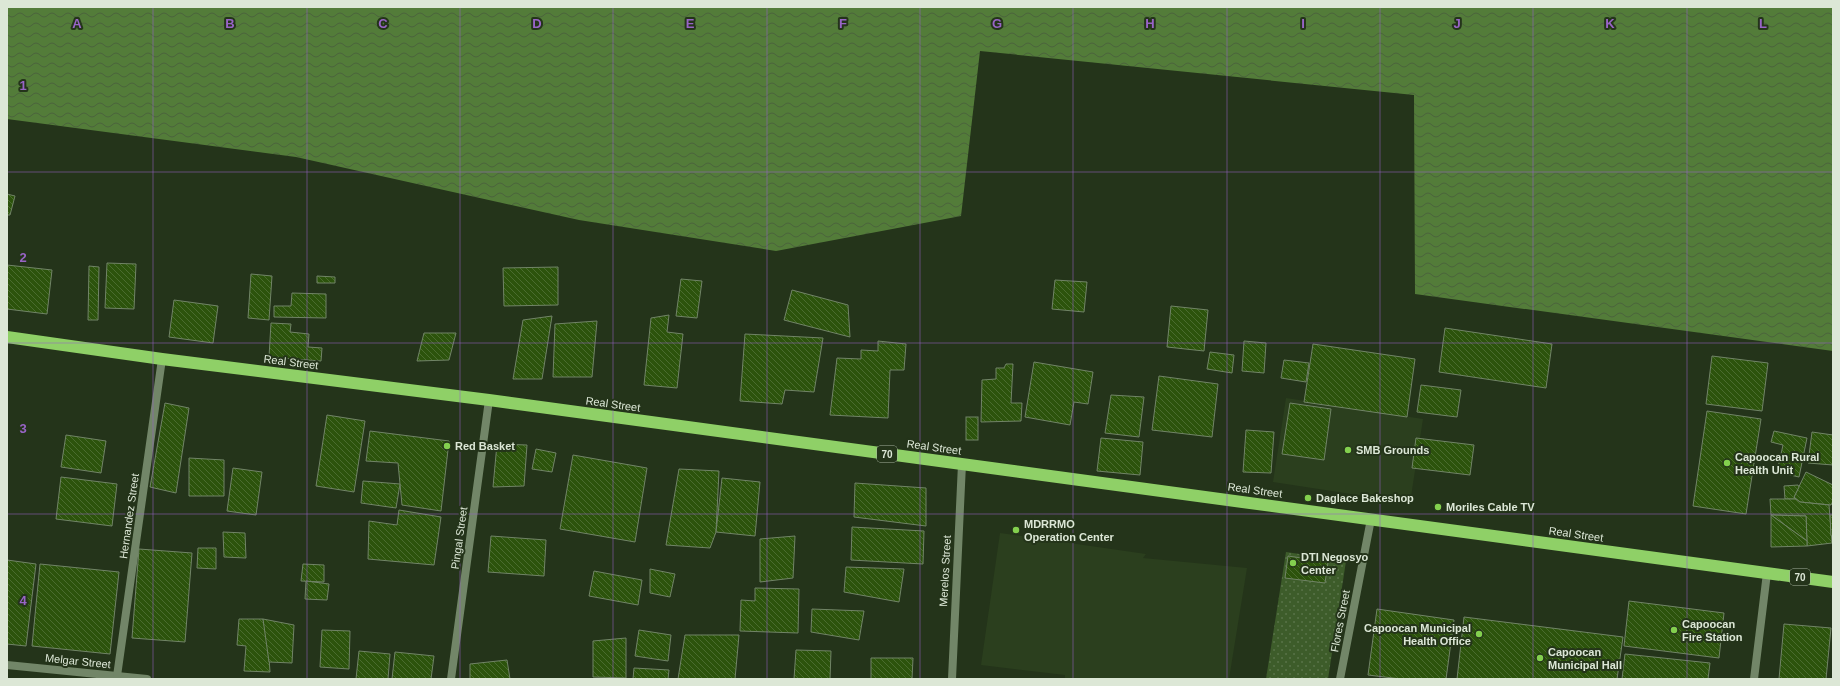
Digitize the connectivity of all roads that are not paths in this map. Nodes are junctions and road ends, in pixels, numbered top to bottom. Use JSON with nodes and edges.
{"nodes":[{"id":1,"x":7,"y":337,"type":"edge"},
{"id":2,"x":162,"y":359,"type":"junction"},
{"id":3,"x":489,"y":400,"type":"junction"},
{"id":4,"x":962,"y":464,"type":"junction"},
{"id":5,"x":1370,"y":519,"type":"junction"},
{"id":6,"x":1767,"y":573,"type":"junction"},
{"id":7,"x":1833,"y":582,"type":"edge"},
{"id":8,"x":7,"y":665,"type":"edge"},
{"id":9,"x":117,"y":676,"type":"junction"},
{"id":10,"x":146,"y":679,"type":"edge"},
{"id":11,"x":452,"y":679,"type":"edge"},
{"id":12,"x":952,"y":679,"type":"edge"},
{"id":13,"x":1340,"y":679,"type":"edge"},
{"id":14,"x":1754,"y":679,"type":"edge"}],
"edges":[{"from":1,"to":2,"type":"highway","name":"Real Street","number":"70"},
{"from":2,"to":3,"type":"highway","name":"Real Street","number":"70"},
{"from":2,"to":9,"type":"street","name":"Hernandez Street"},
{"from":3,"to":4,"type":"highway","name":"Real Street","number":"70"},
{"from":3,"to":11,"type":"street","name":"Pingal Street"},
{"from":4,"to":5,"type":"highway","name":"Real Street","number":"70"},
{"from":4,"to":12,"type":"street","name":"Merelos Street"},
{"from":5,"to":6,"type":"highway","name":"Real Street","number":"70"},
{"from":5,"to":13,"type":"street","name":"Flores Street"},
{"from":6,"to":7,"type":"highway","name":"Real Street","number":"70"},
{"from":6,"to":14,"type":"street"},
{"from":8,"to":9,"type":"street","name":"Melgar Street"},
{"from":9,"to":10,"type":"street","name":"Melgar Street"}]}
